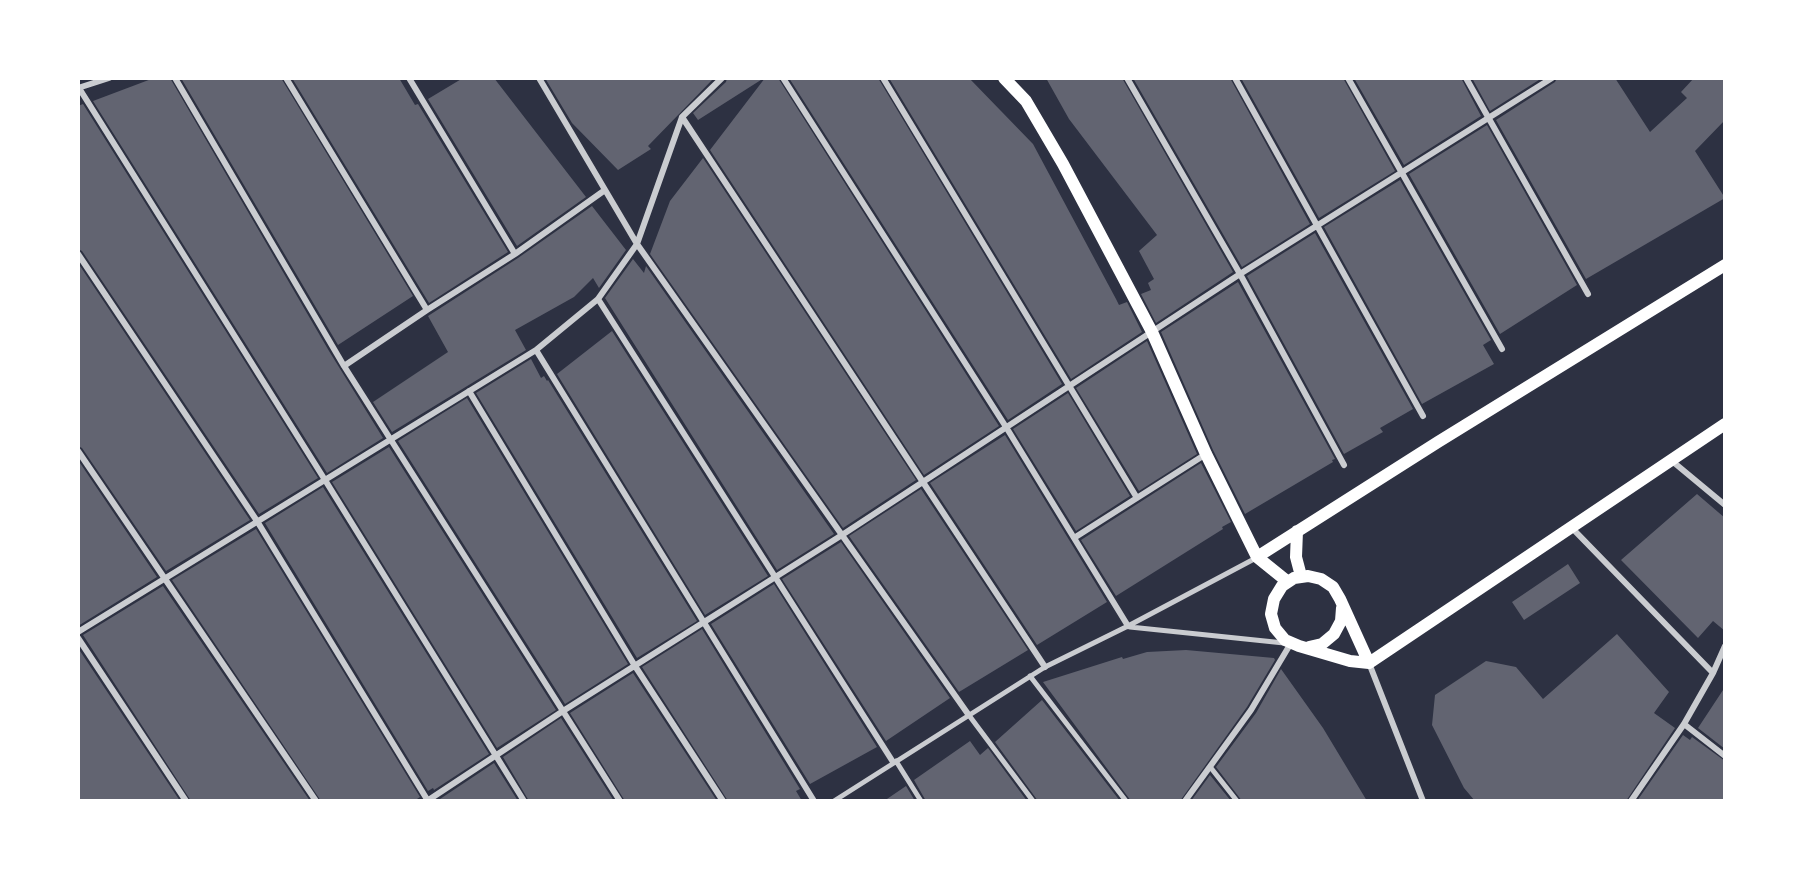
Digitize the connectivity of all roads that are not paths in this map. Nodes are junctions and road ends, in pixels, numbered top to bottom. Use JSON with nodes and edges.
{"nodes":[{"id":1,"x":110,"y":78,"type":"edge"},
{"id":2,"x":175,"y":78,"type":"edge"},
{"id":3,"x":286,"y":78,"type":"edge"},
{"id":4,"x":409,"y":78,"type":"edge"},
{"id":5,"x":538,"y":78,"type":"edge"},
{"id":6,"x":722,"y":78,"type":"edge"},
{"id":7,"x":783,"y":78,"type":"edge"},
{"id":8,"x":884,"y":78,"type":"edge"},
{"id":9,"x":1004,"y":78,"type":"edge"},
{"id":10,"x":1127,"y":78,"type":"edge"},
{"id":11,"x":1235,"y":78,"type":"edge"},
{"id":12,"x":1348,"y":78,"type":"edge"},
{"id":13,"x":1466,"y":78,"type":"edge"},
{"id":14,"x":1552,"y":78,"type":"edge"},
{"id":15,"x":98,"y":80,"type":"edge"},
{"id":16,"x":78,"y":88,"type":"edge"},
{"id":17,"x":682,"y":117,"type":"junction"},
{"id":18,"x":1490,"y":118,"type":"junction"},
{"id":19,"x":1401,"y":172,"type":"junction"},
{"id":20,"x":605,"y":190,"type":"junction"},
{"id":21,"x":1317,"y":225,"type":"junction"},
{"id":22,"x":637,"y":244,"type":"junction"},
{"id":23,"x":78,"y":254,"type":"edge"},
{"id":24,"x":515,"y":254,"type":"junction"},
{"id":25,"x":1725,"y":265,"type":"edge"},
{"id":26,"x":1240,"y":274,"type":"junction"},
{"id":27,"x":1588,"y":294,"type":"dead end"},
{"id":28,"x":598,"y":299,"type":"junction"},
{"id":29,"x":427,"y":310,"type":"junction"},
{"id":30,"x":1152,"y":332,"type":"junction"},
{"id":31,"x":1502,"y":349,"type":"dead end"},
{"id":32,"x":536,"y":350,"type":"junction"},
{"id":33,"x":344,"y":366,"type":"junction"},
{"id":34,"x":1070,"y":387,"type":"junction"},
{"id":35,"x":469,"y":391,"type":"junction"},
{"id":36,"x":1423,"y":416,"type":"dead end"},
{"id":37,"x":1725,"y":424,"type":"edge"},
{"id":38,"x":1006,"y":427,"type":"junction"},
{"id":39,"x":392,"y":439,"type":"junction"},
{"id":40,"x":78,"y":451,"type":"edge"},
{"id":41,"x":1206,"y":454,"type":"junction"},
{"id":42,"x":1671,"y":460,"type":"junction"},
{"id":43,"x":1344,"y":465,"type":"dead end"},
{"id":44,"x":325,"y":480,"type":"junction"},
{"id":45,"x":924,"y":482,"type":"junction"},
{"id":46,"x":1137,"y":498,"type":"junction"},
{"id":47,"x":1725,"y":505,"type":"edge"},
{"id":48,"x":257,"y":521,"type":"junction"},
{"id":49,"x":1571,"y":527,"type":"junction"},
{"id":50,"x":1297,"y":531,"type":"junction"},
{"id":51,"x":842,"y":535,"type":"junction"},
{"id":52,"x":1074,"y":538,"type":"junction"},
{"id":53,"x":1257,"y":557,"type":"junction"},
{"id":54,"x":1300,"y":576,"type":"junction"},
{"id":55,"x":164,"y":578,"type":"junction"},
{"id":56,"x":775,"y":578,"type":"junction"},
{"id":57,"x":1287,"y":582,"type":"junction"},
{"id":58,"x":1342,"y":606,"type":"junction"},
{"id":59,"x":705,"y":623,"type":"junction"},
{"id":60,"x":1128,"y":626,"type":"junction"},
{"id":61,"x":78,"y":632,"type":"edge"},
{"id":62,"x":78,"y":638,"type":"edge"},
{"id":63,"x":1291,"y":644,"type":"junction"},
{"id":64,"x":1725,"y":646,"type":"edge"},
{"id":65,"x":1307,"y":647,"type":"junction"},
{"id":66,"x":1369,"y":663,"type":"junction"},
{"id":67,"x":635,"y":666,"type":"junction"},
{"id":68,"x":1045,"y":667,"type":"junction"},
{"id":69,"x":1713,"y":673,"type":"junction"},
{"id":70,"x":1030,"y":676,"type":"junction"},
{"id":71,"x":563,"y":711,"type":"junction"},
{"id":72,"x":968,"y":714,"type":"junction"},
{"id":73,"x":1684,"y":724,"type":"junction"},
{"id":74,"x":495,"y":756,"type":"junction"},
{"id":75,"x":1725,"y":756,"type":"edge"},
{"id":76,"x":894,"y":762,"type":"junction"},
{"id":77,"x":1211,"y":768,"type":"junction"},
{"id":78,"x":186,"y":801,"type":"edge"},
{"id":79,"x":316,"y":801,"type":"edge"},
{"id":80,"x":427,"y":801,"type":"edge"},
{"id":81,"x":524,"y":801,"type":"edge"},
{"id":82,"x":620,"y":801,"type":"edge"},
{"id":83,"x":723,"y":801,"type":"edge"},
{"id":84,"x":814,"y":801,"type":"edge"},
{"id":85,"x":834,"y":801,"type":"edge"},
{"id":86,"x":921,"y":801,"type":"edge"},
{"id":87,"x":1033,"y":801,"type":"edge"},
{"id":88,"x":1125,"y":801,"type":"edge"},
{"id":89,"x":1185,"y":801,"type":"edge"},
{"id":90,"x":1237,"y":801,"type":"edge"},
{"id":91,"x":1423,"y":801,"type":"edge"},
{"id":92,"x":1631,"y":801,"type":"edge"}],
"edges":[{"from":1,"to":15,"type":"street"},
{"from":2,"to":33,"type":"street"},
{"from":3,"to":29,"type":"street"},
{"from":4,"to":24,"type":"street"},
{"from":5,"to":20,"type":"street"},
{"from":6,"to":17,"type":"street"},
{"from":7,"to":38,"type":"street"},
{"from":8,"to":34,"type":"street"},
{"from":9,"to":30,"type":"main road"},
{"from":10,"to":26,"type":"street"},
{"from":11,"to":21,"type":"street"},
{"from":12,"to":19,"type":"street"},
{"from":13,"to":18,"type":"street"},
{"from":14,"to":18,"type":"street"},
{"from":15,"to":16,"type":"street"},
{"from":16,"to":44,"type":"street"},
{"from":17,"to":22,"type":"street"},
{"from":17,"to":45,"type":"street"},
{"from":18,"to":19,"type":"street"},
{"from":18,"to":27,"type":"street"},
{"from":19,"to":21,"type":"street"},
{"from":19,"to":31,"type":"street"},
{"from":20,"to":22,"type":"street"},
{"from":20,"to":24,"type":"street"},
{"from":21,"to":26,"type":"street"},
{"from":21,"to":36,"type":"street"},
{"from":22,"to":28,"type":"street"},
{"from":22,"to":51,"type":"street"},
{"from":23,"to":48,"type":"street"},
{"from":24,"to":29,"type":"street"},
{"from":25,"to":50,"type":"main road"},
{"from":26,"to":30,"type":"street"},
{"from":26,"to":43,"type":"street"},
{"from":28,"to":32,"type":"street"},
{"from":28,"to":56,"type":"street"},
{"from":29,"to":33,"type":"street"},
{"from":30,"to":34,"type":"street"},
{"from":30,"to":41,"type":"main road"},
{"from":32,"to":35,"type":"street"},
{"from":32,"to":59,"type":"street"},
{"from":33,"to":39,"type":"street"},
{"from":34,"to":38,"type":"street"},
{"from":34,"to":46,"type":"street"},
{"from":35,"to":39,"type":"street"},
{"from":35,"to":67,"type":"street"},
{"from":37,"to":42,"type":"main road"},
{"from":38,"to":45,"type":"street"},
{"from":38,"to":52,"type":"street"},
{"from":39,"to":44,"type":"street"},
{"from":39,"to":71,"type":"street"},
{"from":40,"to":55,"type":"street"},
{"from":41,"to":46,"type":"street"},
{"from":41,"to":53,"type":"main road"},
{"from":42,"to":47,"type":"street"},
{"from":42,"to":49,"type":"main road"},
{"from":44,"to":48,"type":"street"},
{"from":44,"to":74,"type":"street"},
{"from":45,"to":51,"type":"street"},
{"from":45,"to":68,"type":"street"},
{"from":46,"to":52,"type":"street"},
{"from":48,"to":55,"type":"street"},
{"from":48,"to":80,"type":"street"},
{"from":49,"to":66,"type":"main road"},
{"from":49,"to":69,"type":"street"},
{"from":50,"to":53,"type":"main road"},
{"from":50,"to":54,"type":"main road"},
{"from":51,"to":56,"type":"street"},
{"from":51,"to":72,"type":"street"},
{"from":52,"to":60,"type":"street"},
{"from":53,"to":57,"type":"main road"},
{"from":53,"to":60,"type":"street"},
{"from":54,"to":57,"type":"main road"},
{"from":54,"to":58,"type":"main road"},
{"from":55,"to":61,"type":"street"},
{"from":55,"to":79,"type":"street"},
{"from":56,"to":59,"type":"street"},
{"from":56,"to":76,"type":"street"},
{"from":57,"to":63,"type":"main road"},
{"from":58,"to":65,"type":"main road"},
{"from":58,"to":66,"type":"main road"},
{"from":59,"to":67,"type":"street"},
{"from":59,"to":84,"type":"street"},
{"from":60,"to":63,"type":"street"},
{"from":60,"to":68,"type":"street"},
{"from":62,"to":78,"type":"street"},
{"from":63,"to":65,"type":"main road"},
{"from":63,"to":77,"type":"street"},
{"from":64,"to":69,"type":"street"},
{"from":65,"to":66,"type":"main road"},
{"from":66,"to":91,"type":"street"},
{"from":67,"to":71,"type":"street"},
{"from":67,"to":83,"type":"street"},
{"from":68,"to":70,"type":"street"},
{"from":69,"to":73,"type":"street"},
{"from":70,"to":72,"type":"street"},
{"from":70,"to":88,"type":"street"},
{"from":71,"to":74,"type":"street"},
{"from":71,"to":82,"type":"street"},
{"from":72,"to":76,"type":"street"},
{"from":72,"to":87,"type":"street"},
{"from":73,"to":75,"type":"street"},
{"from":73,"to":92,"type":"street"},
{"from":74,"to":80,"type":"street"},
{"from":74,"to":81,"type":"street"},
{"from":76,"to":85,"type":"street"},
{"from":76,"to":86,"type":"street"},
{"from":77,"to":89,"type":"street"},
{"from":77,"to":90,"type":"street"}]}
